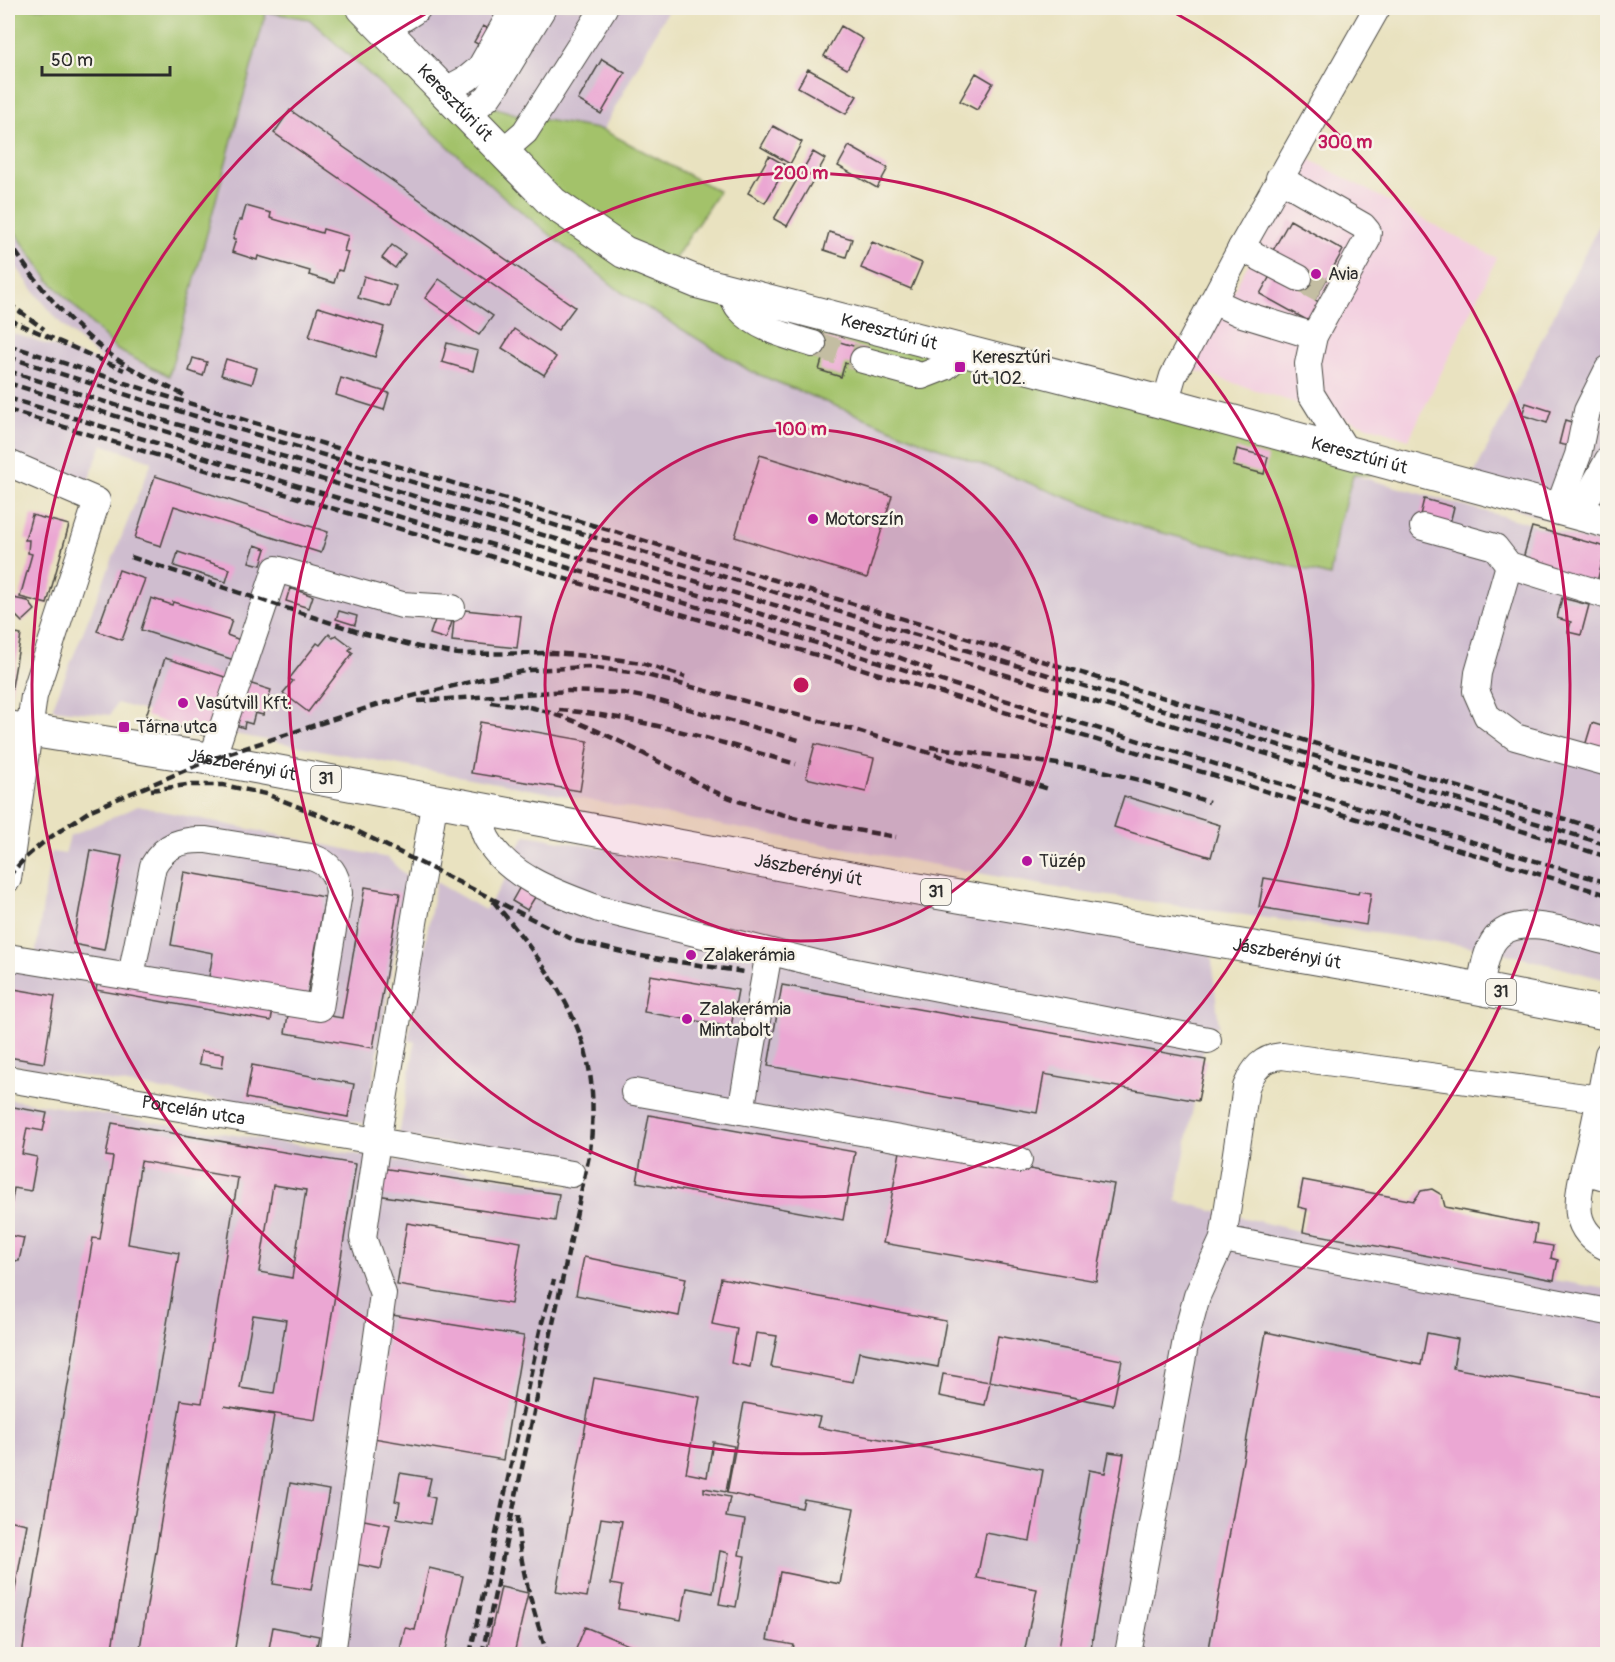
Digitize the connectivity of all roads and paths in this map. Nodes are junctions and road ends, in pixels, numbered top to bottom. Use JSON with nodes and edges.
{"nodes":[{"id":1,"x":418,"y":8,"type":"edge"},
{"id":2,"x":514,"y":8,"type":"edge"},
{"id":3,"x":543,"y":8,"type":"edge"},
{"id":4,"x":604,"y":8,"type":"edge"},
{"id":5,"x":1377,"y":8,"type":"edge"},
{"id":6,"x":374,"y":18,"type":"edge"},
{"id":7,"x":444,"y":91,"type":"junction"},
{"id":8,"x":468,"y":114,"type":"junction"},
{"id":9,"x":503,"y":151,"type":"junction"},
{"id":10,"x":1279,"y":178,"type":"junction"},
{"id":11,"x":1241,"y":248,"type":"junction"},
{"id":12,"x":1318,"y":288,"type":"junction"},
{"id":13,"x":731,"y":291,"type":"junction"},
{"id":14,"x":1213,"y":302,"type":"junction"},
{"id":15,"x":1314,"y":336,"type":"junction"},
{"id":16,"x":813,"y":344,"type":"tunnel mouth"},
{"id":17,"x":965,"y":351,"type":"junction"},
{"id":18,"x":864,"y":360,"type":"tunnel mouth"},
{"id":19,"x":1608,"y":369,"type":"edge"},
{"id":20,"x":1165,"y":403,"type":"junction"},
{"id":21,"x":1347,"y":452,"type":"junction"},
{"id":22,"x":1608,"y":460,"type":"edge"},
{"id":23,"x":8,"y":463,"type":"edge"},
{"id":24,"x":1581,"y":515,"type":"edge"},
{"id":25,"x":1423,"y":527,"type":"dead end"},
{"id":26,"x":1509,"y":565,"type":"junction"},
{"id":27,"x":1608,"y":596,"type":"edge"},
{"id":28,"x":452,"y":608,"type":"dead end"},
{"id":29,"x":18,"y":728,"type":"edge"},
{"id":30,"x":212,"y":759,"type":"junction"},
{"id":31,"x":1608,"y":763,"type":"edge"},
{"id":32,"x":435,"y":799,"type":"junction"},
{"id":33,"x":14,"y":805,"type":"edge"},
{"id":34,"x":478,"y":808,"type":"junction"},
{"id":35,"x":8,"y":869,"type":"edge"},
{"id":36,"x":1608,"y":942,"type":"edge"},
{"id":37,"x":769,"y":952,"type":"junction"},
{"id":38,"x":8,"y":957,"type":"edge"},
{"id":39,"x":131,"y":976,"type":"junction"},
{"id":40,"x":1480,"y":987,"type":"junction"},
{"id":41,"x":1608,"y":1014,"type":"edge"},
{"id":42,"x":1208,"y":1040,"type":"dead end"},
{"id":43,"x":1608,"y":1054,"type":"edge"},
{"id":44,"x":8,"y":1079,"type":"edge"},
{"id":45,"x":634,"y":1092,"type":"dead end"},
{"id":46,"x":1602,"y":1108,"type":"edge"},
{"id":47,"x":741,"y":1111,"type":"junction"},
{"id":48,"x":377,"y":1141,"type":"junction"},
{"id":49,"x":1019,"y":1160,"type":"dead end"},
{"id":50,"x":572,"y":1174,"type":"dead end"},
{"id":51,"x":1596,"y":1175,"type":"edge"},
{"id":52,"x":1223,"y":1239,"type":"junction"},
{"id":53,"x":1608,"y":1248,"type":"edge"},
{"id":54,"x":1608,"y":1312,"type":"edge"},
{"id":55,"x":332,"y":1654,"type":"edge"},
{"id":56,"x":1128,"y":1654,"type":"edge"}],
"edges":[{"from":1,"to":6,"type":"street"},
{"from":2,"to":7,"type":"street"},
{"from":3,"to":8,"type":"street"},
{"from":4,"to":9,"type":"street"},
{"from":5,"to":10,"type":"street"},
{"from":6,"to":7,"type":"main road","name":"Keresztúri út"},
{"from":7,"to":8,"type":"main road","name":"Keresztúri út"},
{"from":8,"to":9,"type":"main road","name":"Keresztúri út"},
{"from":9,"to":13,"type":"main road","name":"Keresztúri út"},
{"from":10,"to":11,"type":"street"},
{"from":10,"to":12,"type":"street"},
{"from":11,"to":12,"type":"street"},
{"from":11,"to":14,"type":"street"},
{"from":12,"to":15,"type":"street"},
{"from":13,"to":16,"type":"street"},
{"from":13,"to":17,"type":"main road","name":"Keresztúri út"},
{"from":14,"to":15,"type":"street"},
{"from":14,"to":20,"type":"street"},
{"from":15,"to":21,"type":"street"},
{"from":17,"to":18,"type":"street"},
{"from":17,"to":20,"type":"main road","name":"Keresztúri út"},
{"from":19,"to":24,"type":"street"},
{"from":20,"to":21,"type":"main road","name":"Keresztúri út"},
{"from":21,"to":24,"type":"main road","name":"Keresztúri út"},
{"from":22,"to":24,"type":"street"},
{"from":23,"to":29,"type":"street"},
{"from":25,"to":26,"type":"street"},
{"from":26,"to":27,"type":"street"},
{"from":26,"to":31,"type":"street"},
{"from":28,"to":30,"type":"street"},
{"from":29,"to":30,"type":"main road","name":"Jászberényi út","number":"31"},
{"from":29,"to":33,"type":"street"},
{"from":30,"to":32,"type":"main road","name":"Jászberényi út","number":"31"},
{"from":32,"to":34,"type":"main road","name":"Jászberényi út","number":"31"},
{"from":32,"to":48,"type":"street"},
{"from":33,"to":35,"type":"street"},
{"from":34,"to":37,"type":"street"},
{"from":34,"to":40,"type":"main road","name":"Jászberényi út","number":"31"},
{"from":36,"to":40,"type":"street"},
{"from":37,"to":42,"type":"street"},
{"from":37,"to":47,"type":"street"},
{"from":38,"to":39,"type":"street"},
{"from":39,"to":39,"type":"street"},
{"from":40,"to":41,"type":"main road","name":"Jászberényi út","number":"31"},
{"from":43,"to":46,"type":"street"},
{"from":44,"to":48,"type":"street","name":"Porcelán utca"},
{"from":45,"to":47,"type":"street"},
{"from":46,"to":51,"type":"street"},
{"from":46,"to":52,"type":"street"},
{"from":47,"to":49,"type":"street"},
{"from":48,"to":50,"type":"street","name":"Porcelán utca"},
{"from":48,"to":55,"type":"street"},
{"from":51,"to":53,"type":"street"},
{"from":52,"to":54,"type":"street"},
{"from":52,"to":56,"type":"street"}]}
